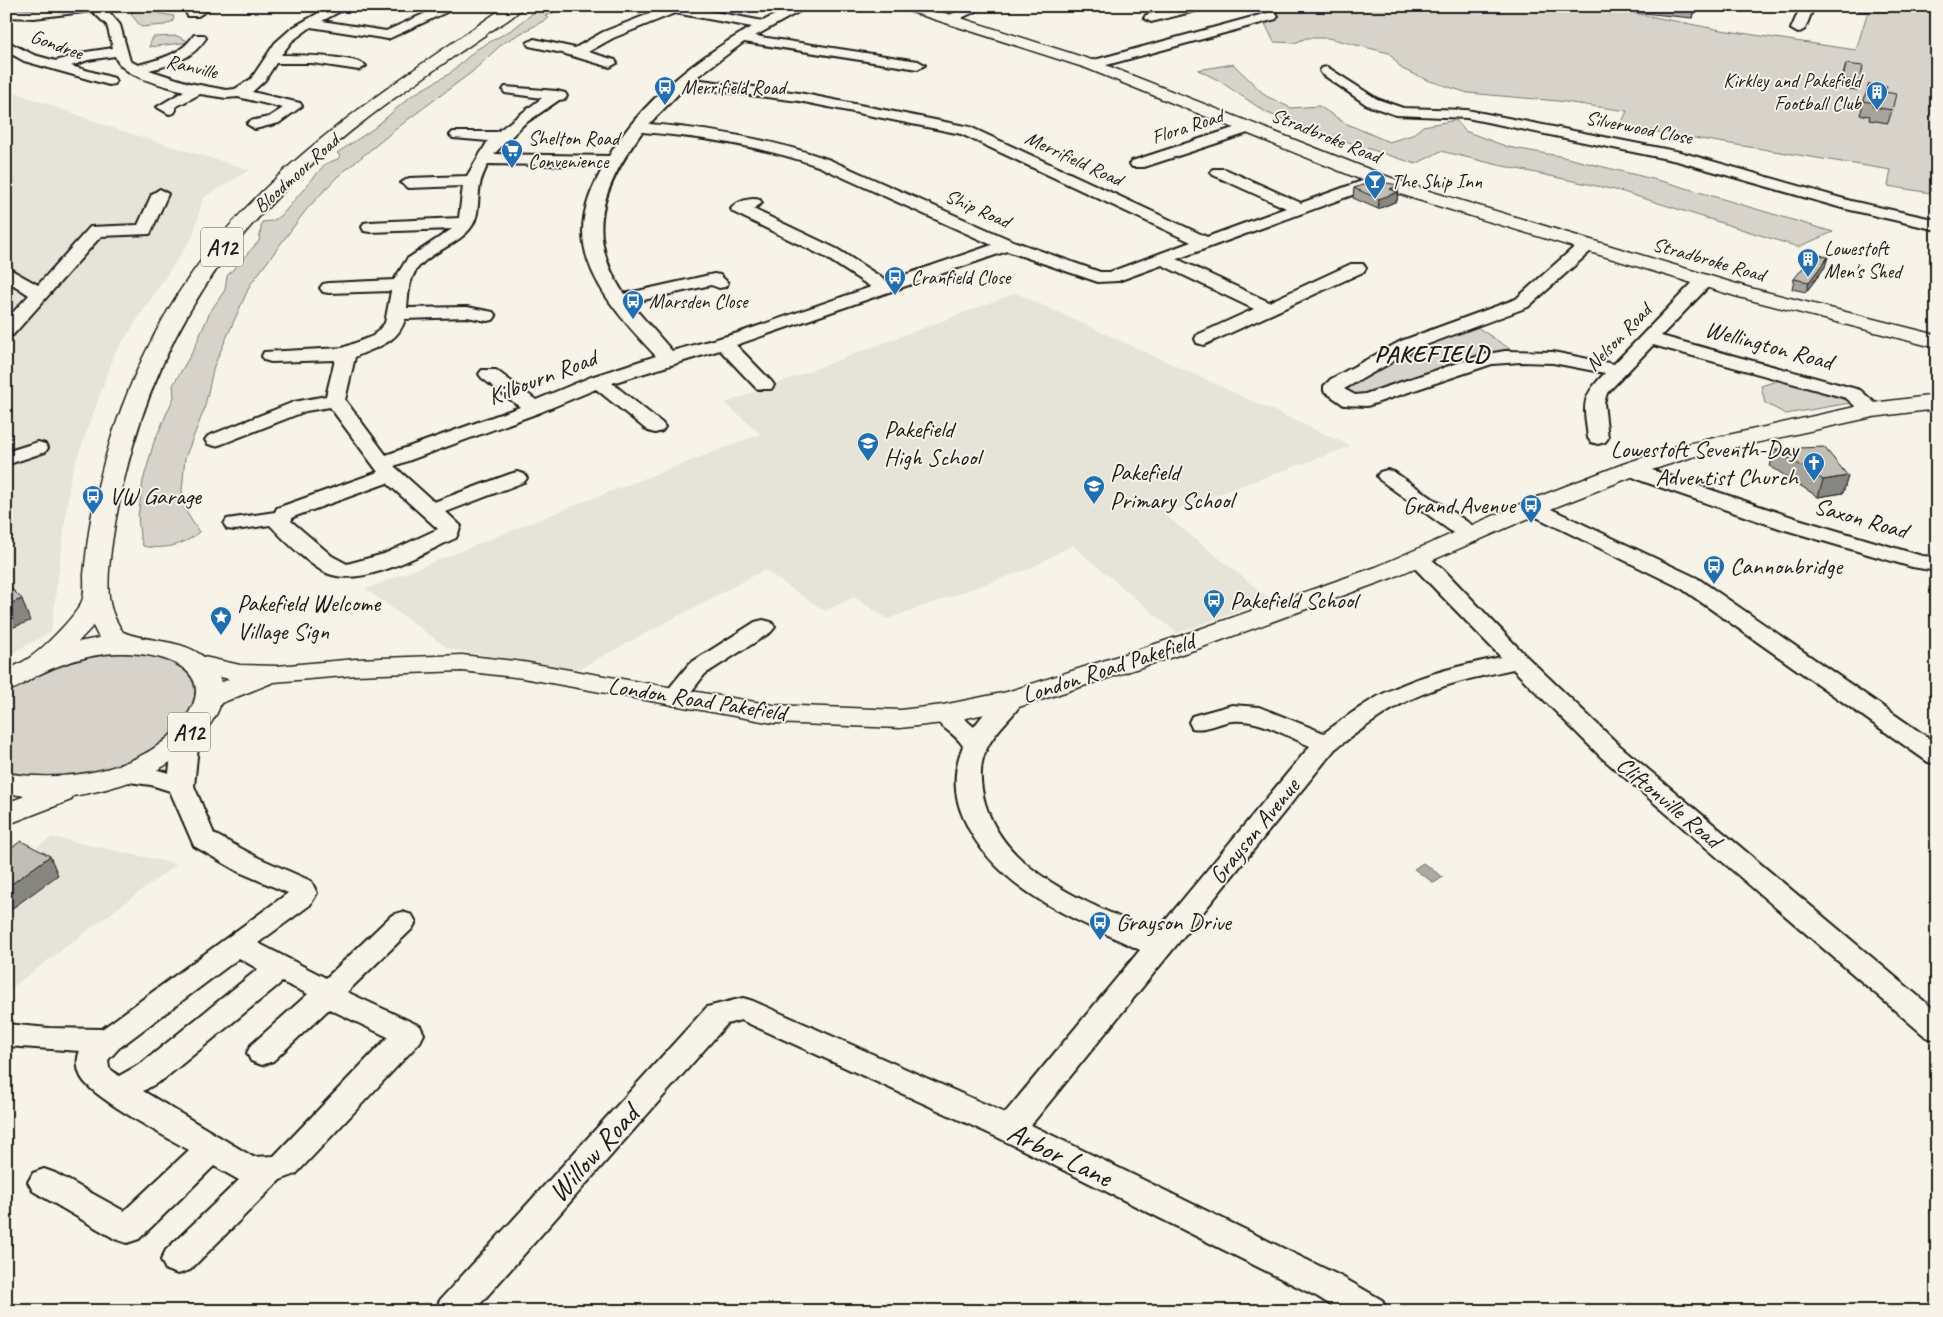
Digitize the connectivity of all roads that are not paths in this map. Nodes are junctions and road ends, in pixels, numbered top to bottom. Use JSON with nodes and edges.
{"nodes":[{"id":1,"x":208,"y":6,"type":"edge"},
{"id":2,"x":344,"y":6,"type":"edge"},
{"id":3,"x":516,"y":6,"type":"edge"},
{"id":4,"x":803,"y":6,"type":"edge"},
{"id":5,"x":907,"y":6,"type":"edge"},
{"id":6,"x":981,"y":6,"type":"edge"},
{"id":7,"x":1198,"y":6,"type":"edge"},
{"id":8,"x":1808,"y":6,"type":"edge"},
{"id":9,"x":1865,"y":6,"type":"edge"},
{"id":10,"x":1917,"y":6,"type":"edge"},
{"id":11,"x":96,"y":7,"type":"edge"},
{"id":12,"x":666,"y":7,"type":"edge"},
{"id":13,"x":37,"y":10,"type":"edge"},
{"id":14,"x":436,"y":11,"type":"dead end"},
{"id":15,"x":6,"y":13,"type":"edge"},
{"id":16,"x":193,"y":13,"type":"dead end"},
{"id":17,"x":1271,"y":16,"type":"dead end"},
{"id":18,"x":950,"y":18,"type":"junction"},
{"id":19,"x":1159,"y":19,"type":"dead end"},
{"id":20,"x":309,"y":23,"type":"junction"},
{"id":21,"x":764,"y":25,"type":"junction"},
{"id":22,"x":1796,"y":25,"type":"dead end"},
{"id":23,"x":742,"y":38,"type":"junction"},
{"id":24,"x":6,"y":45,"type":"edge"},
{"id":25,"x":178,"y":45,"type":"dead end"},
{"id":26,"x":535,"y":45,"type":"dead end"},
{"id":27,"x":120,"y":51,"type":"junction"},
{"id":28,"x":576,"y":53,"type":"junction"},
{"id":29,"x":272,"y":60,"type":"junction"},
{"id":30,"x":609,"y":61,"type":"dead end"},
{"id":31,"x":918,"y":65,"type":"dead end"},
{"id":32,"x":1092,"y":65,"type":"junction"},
{"id":33,"x":57,"y":66,"type":"junction"},
{"id":34,"x":359,"y":66,"type":"dead end"},
{"id":35,"x":135,"y":70,"type":"junction"},
{"id":36,"x":1337,"y":75,"type":"dead end"},
{"id":37,"x":96,"y":81,"type":"dead end"},
{"id":38,"x":683,"y":82,"type":"junction"},
{"id":39,"x":198,"y":89,"type":"junction"},
{"id":40,"x":510,"y":90,"type":"dead end"},
{"id":41,"x":238,"y":93,"type":"junction"},
{"id":42,"x":161,"y":109,"type":"dead end"},
{"id":43,"x":258,"y":127,"type":"dead end"},
{"id":44,"x":636,"y":127,"type":"junction"},
{"id":45,"x":1249,"y":128,"type":"junction"},
{"id":46,"x":458,"y":135,"type":"dead end"},
{"id":47,"x":497,"y":137,"type":"junction"},
{"id":48,"x":484,"y":159,"type":"junction"},
{"id":49,"x":612,"y":162,"type":"junction"},
{"id":50,"x":1138,"y":164,"type":"dead end"},
{"id":51,"x":1219,"y":172,"type":"dead end"},
{"id":52,"x":1378,"y":180,"type":"junction"},
{"id":53,"x":472,"y":181,"type":"junction"},
{"id":54,"x":409,"y":183,"type":"dead end"},
{"id":55,"x":160,"y":194,"type":"dead end"},
{"id":56,"x":740,"y":209,"type":"dead end"},
{"id":57,"x":1301,"y":209,"type":"junction"},
{"id":58,"x":466,"y":223,"type":"junction"},
{"id":59,"x":1937,"y":225,"type":"edge"},
{"id":60,"x":370,"y":227,"type":"dead end"},
{"id":61,"x":1206,"y":244,"type":"junction"},
{"id":62,"x":1007,"y":245,"type":"junction"},
{"id":63,"x":1586,"y":246,"type":"junction"},
{"id":64,"x":1163,"y":259,"type":"junction"},
{"id":65,"x":1357,"y":268,"type":"dead end"},
{"id":66,"x":6,"y":272,"type":"edge"},
{"id":67,"x":713,"y":278,"type":"dead end"},
{"id":68,"x":1704,"y":281,"type":"junction"},
{"id":69,"x":400,"y":285,"type":"junction"},
{"id":70,"x":329,"y":288,"type":"dead end"},
{"id":71,"x":885,"y":288,"type":"junction"},
{"id":72,"x":39,"y":294,"type":"junction"},
{"id":73,"x":620,"y":300,"type":"junction"},
{"id":74,"x":1269,"y":309,"type":"junction"},
{"id":75,"x":397,"y":314,"type":"junction"},
{"id":76,"x":487,"y":316,"type":"dead end"},
{"id":77,"x":6,"y":331,"type":"edge"},
{"id":78,"x":1648,"y":338,"type":"junction"},
{"id":79,"x":1204,"y":339,"type":"dead end"},
{"id":80,"x":1937,"y":342,"type":"edge"},
{"id":81,"x":724,"y":343,"type":"junction"},
{"id":82,"x":346,"y":354,"type":"junction"},
{"id":83,"x":271,"y":356,"type":"dead end"},
{"id":84,"x":668,"y":358,"type":"junction"},
{"id":85,"x":1615,"y":370,"type":"junction"},
{"id":86,"x":490,"y":374,"type":"dead end"},
{"id":87,"x":598,"y":381,"type":"junction"},
{"id":88,"x":764,"y":385,"type":"dead end"},
{"id":89,"x":335,"y":400,"type":"junction"},
{"id":90,"x":1937,"y":402,"type":"edge"},
{"id":91,"x":534,"y":408,"type":"junction"},
{"id":92,"x":1873,"y":410,"type":"junction"},
{"id":93,"x":655,"y":427,"type":"dead end"},
{"id":94,"x":1598,"y":438,"type":"dead end"},
{"id":95,"x":216,"y":442,"type":"dead end"},
{"id":96,"x":38,"y":448,"type":"dead end"},
{"id":97,"x":6,"y":459,"type":"edge"},
{"id":98,"x":1631,"y":468,"type":"junction"},
{"id":99,"x":385,"y":469,"type":"junction"},
{"id":100,"x":1387,"y":476,"type":"dead end"},
{"id":101,"x":516,"y":478,"type":"dead end"},
{"id":102,"x":1534,"y":507,"type":"junction"},
{"id":103,"x":432,"y":510,"type":"junction"},
{"id":104,"x":282,"y":517,"type":"junction"},
{"id":105,"x":235,"y":524,"type":"dead end"},
{"id":106,"x":448,"y":533,"type":"joint"},
{"id":107,"x":1471,"y":536,"type":"junction"},
{"id":108,"x":1417,"y":558,"type":"junction"},
{"id":109,"x":1931,"y":567,"type":"edge"},
{"id":110,"x":96,"y":600,"type":"junction"},
{"id":111,"x":764,"y":627,"type":"dead end"},
{"id":112,"x":131,"y":645,"type":"junction"},
{"id":113,"x":1518,"y":661,"type":"junction"},
{"id":114,"x":195,"y":663,"type":"junction"},
{"id":115,"x":39,"y":664,"type":"junction"},
{"id":116,"x":277,"y":674,"type":"junction"},
{"id":117,"x":6,"y":682,"type":"edge"},
{"id":118,"x":674,"y":697,"type":"junction"},
{"id":119,"x":209,"y":698,"type":"junction"},
{"id":120,"x":1012,"y":700,"type":"junction"},
{"id":121,"x":943,"y":714,"type":"junction"},
{"id":122,"x":1201,"y":722,"type":"dead end"},
{"id":123,"x":186,"y":737,"type":"junction"},
{"id":124,"x":1326,"y":743,"type":"junction"},
{"id":125,"x":975,"y":745,"type":"junction"},
{"id":126,"x":1937,"y":756,"type":"edge"},
{"id":127,"x":123,"y":774,"type":"junction"},
{"id":128,"x":6,"y":783,"type":"edge"},
{"id":129,"x":85,"y":784,"type":"junction"},
{"id":130,"x":181,"y":786,"type":"junction"},
{"id":131,"x":6,"y":815,"type":"edge"},
{"id":132,"x":402,"y":922,"type":"dead end"},
{"id":133,"x":238,"y":945,"type":"junction"},
{"id":134,"x":1159,"y":947,"type":"junction"},
{"id":135,"x":279,"y":968,"type":"junction"},
{"id":136,"x":329,"y":992,"type":"junction"},
{"id":137,"x":743,"y":1009,"type":"joint"},
{"id":138,"x":1937,"y":1029,"type":"edge"},
{"id":139,"x":6,"y":1035,"type":"edge"},
{"id":140,"x":108,"y":1040,"type":"junction"},
{"id":141,"x":262,"y":1053,"type":"dead end"},
{"id":142,"x":118,"y":1091,"type":"junction"},
{"id":143,"x":1010,"y":1129,"type":"junction"},
{"id":144,"x":212,"y":1148,"type":"junction"},
{"id":145,"x":269,"y":1171,"type":"junction"},
{"id":146,"x":44,"y":1182,"type":"dead end"},
{"id":147,"x":178,"y":1260,"type":"dead end"},
{"id":148,"x":452,"y":1311,"type":"edge"},
{"id":149,"x":1370,"y":1311,"type":"edge"}],
"edges":[{"from":1,"to":16,"type":"street"},
{"from":2,"to":20,"type":"street"},
{"from":3,"to":110,"type":"main road","name":"Bloodmoor Road","number":"A12"},
{"from":4,"to":21,"type":"street"},
{"from":5,"to":18,"type":"main road","name":"Stradbroke Road"},
{"from":6,"to":18,"type":"street"},
{"from":7,"to":19,"type":"street"},
{"from":8,"to":22,"type":"street"},
{"from":9,"to":10,"type":"street"},
{"from":11,"to":13,"type":"street"},
{"from":11,"to":27,"type":"street","name":"Ranville"},
{"from":12,"to":21,"type":"street"},
{"from":12,"to":28,"type":"street"},
{"from":13,"to":15,"type":"street"},
{"from":14,"to":20,"type":"street"},
{"from":17,"to":32,"type":"street"},
{"from":18,"to":32,"type":"main road","name":"Stradbroke Road"},
{"from":20,"to":29,"type":"street"},
{"from":21,"to":23,"type":"street"},
{"from":23,"to":31,"type":"street"},
{"from":23,"to":38,"type":"street"},
{"from":24,"to":33,"type":"street","name":"Gondree"},
{"from":25,"to":35,"type":"street"},
{"from":26,"to":28,"type":"street"},
{"from":27,"to":33,"type":"street"},
{"from":27,"to":35,"type":"street","name":"Ranville"},
{"from":28,"to":30,"type":"street"},
{"from":29,"to":34,"type":"street"},
{"from":29,"to":41,"type":"street"},
{"from":32,"to":45,"type":"main road","name":"Stradbroke Road"},
{"from":33,"to":37,"type":"street","name":"Gondree"},
{"from":35,"to":39,"type":"street","name":"Ranville"},
{"from":36,"to":59,"type":"street","name":"Silverwood Close"},
{"from":38,"to":44,"type":"street"},
{"from":38,"to":61,"type":"street","name":"Merrifield Road"},
{"from":39,"to":41,"type":"street","name":"Ranville"},
{"from":39,"to":42,"type":"street"},
{"from":40,"to":47,"type":"street"},
{"from":41,"to":43,"type":"street","name":"Ranville"},
{"from":44,"to":49,"type":"street"},
{"from":44,"to":62,"type":"street","name":"Ship Road"},
{"from":45,"to":50,"type":"street","name":"Flora Road"},
{"from":45,"to":52,"type":"main road","name":"Stradbroke Road"},
{"from":46,"to":47,"type":"street"},
{"from":47,"to":48,"type":"street"},
{"from":48,"to":49,"type":"street"},
{"from":48,"to":53,"type":"street"},
{"from":49,"to":73,"type":"street"},
{"from":51,"to":57,"type":"street"},
{"from":52,"to":57,"type":"street","name":"Ship Road"},
{"from":52,"to":63,"type":"main road","name":"Stradbroke Road"},
{"from":53,"to":54,"type":"street"},
{"from":53,"to":58,"type":"street"},
{"from":55,"to":72,"type":"street"},
{"from":56,"to":71,"type":"street"},
{"from":57,"to":61,"type":"street","name":"Ship Road"},
{"from":58,"to":60,"type":"street"},
{"from":58,"to":69,"type":"street"},
{"from":61,"to":64,"type":"street","name":"Ship Road"},
{"from":62,"to":64,"type":"street","name":"Ship Road"},
{"from":62,"to":71,"type":"street","name":"Kilbourn Road"},
{"from":63,"to":68,"type":"main road","name":"Stradbroke Road"},
{"from":63,"to":85,"type":"street"},
{"from":64,"to":74,"type":"street"},
{"from":65,"to":74,"type":"street"},
{"from":66,"to":72,"type":"street"},
{"from":67,"to":73,"type":"street"},
{"from":68,"to":78,"type":"street","name":"Nelson Road"},
{"from":68,"to":80,"type":"main road","name":"Stradbroke Road"},
{"from":69,"to":70,"type":"street"},
{"from":69,"to":75,"type":"street"},
{"from":71,"to":81,"type":"street","name":"Kilbourn Road"},
{"from":72,"to":77,"type":"street"},
{"from":73,"to":84,"type":"street"},
{"from":74,"to":79,"type":"street"},
{"from":75,"to":76,"type":"street"},
{"from":75,"to":82,"type":"street"},
{"from":78,"to":85,"type":"street","name":"Nelson Road"},
{"from":78,"to":92,"type":"street","name":"Wellington Road"},
{"from":81,"to":84,"type":"street","name":"Kilbourn Road"},
{"from":81,"to":88,"type":"street"},
{"from":82,"to":83,"type":"street"},
{"from":82,"to":89,"type":"street"},
{"from":84,"to":87,"type":"street","name":"Kilbourn Road"},
{"from":85,"to":94,"type":"street","name":"Nelson Road"},
{"from":86,"to":91,"type":"street"},
{"from":87,"to":91,"type":"street","name":"Kilbourn Road"},
{"from":87,"to":93,"type":"street"},
{"from":89,"to":95,"type":"street"},
{"from":89,"to":99,"type":"street"},
{"from":90,"to":92,"type":"main road","name":"London Road Pakefield"},
{"from":91,"to":99,"type":"street","name":"Kilbourn Road"},
{"from":92,"to":98,"type":"main road","name":"London Road Pakefield"},
{"from":96,"to":97,"type":"street"},
{"from":98,"to":102,"type":"main road","name":"London Road Pakefield"},
{"from":98,"to":109,"type":"street","name":"Saxon Road"},
{"from":99,"to":103,"type":"street"},
{"from":99,"to":104,"type":"street"},
{"from":100,"to":107,"type":"street"},
{"from":101,"to":103,"type":"street"},
{"from":102,"to":107,"type":"main road","name":"London Road Pakefield"},
{"from":102,"to":126,"type":"street"},
{"from":103,"to":106,"type":"street"},
{"from":104,"to":105,"type":"street"},
{"from":104,"to":106,"type":"street"},
{"from":107,"to":108,"type":"main road","name":"London Road Pakefield"},
{"from":108,"to":113,"type":"street","name":"Cliftonville Road"},
{"from":108,"to":120,"type":"main road","name":"London Road Pakefield"},
{"from":110,"to":112,"type":"main road","name":"Bloodmoor Road","number":"A12"},
{"from":110,"to":115,"type":"main road","name":"Bloodmoor Road","number":"A12"},
{"from":111,"to":118,"type":"street"},
{"from":112,"to":114,"type":"main road","number":"A12"},
{"from":112,"to":115,"type":"main road","number":"A12"},
{"from":113,"to":124,"type":"street","name":"Grayson Avenue"},
{"from":113,"to":138,"type":"street","name":"Cliftonville Road"},
{"from":114,"to":116,"type":"main road"},
{"from":114,"to":119,"type":"main road","number":"A12"},
{"from":115,"to":117,"type":"main road","number":"A12"},
{"from":116,"to":118,"type":"main road","name":"London Road Pakefield"},
{"from":116,"to":119,"type":"main road"},
{"from":118,"to":121,"type":"main road","name":"London Road Pakefield"},
{"from":119,"to":123,"type":"main road","number":"A12"},
{"from":120,"to":121,"type":"main road","name":"London Road Pakefield"},
{"from":120,"to":125,"type":"street"},
{"from":121,"to":125,"type":"street"},
{"from":122,"to":124,"type":"street"},
{"from":123,"to":127,"type":"main road","number":"A12"},
{"from":123,"to":130,"type":"street"},
{"from":124,"to":134,"type":"street","name":"Grayson Avenue"},
{"from":125,"to":134,"type":"street"},
{"from":127,"to":129,"type":"main road","number":"A12"},
{"from":127,"to":130,"type":"street"},
{"from":128,"to":129,"type":"main road","number":"A12"},
{"from":129,"to":131,"type":"main road","number":"A12"},
{"from":130,"to":133,"type":"street"},
{"from":132,"to":136,"type":"street"},
{"from":133,"to":135,"type":"street"},
{"from":133,"to":140,"type":"street"},
{"from":134,"to":143,"type":"street","name":"Grayson Avenue"},
{"from":135,"to":136,"type":"street"},
{"from":135,"to":142,"type":"street"},
{"from":136,"to":141,"type":"street"},
{"from":136,"to":145,"type":"street"},
{"from":137,"to":143,"type":"street","name":"Arbor Lane"},
{"from":137,"to":148,"type":"street","name":"Willow Road"},
{"from":139,"to":140,"type":"street"},
{"from":140,"to":142,"type":"street"},
{"from":142,"to":144,"type":"street"},
{"from":143,"to":149,"type":"street","name":"Arbor Lane"},
{"from":144,"to":145,"type":"street"},
{"from":144,"to":146,"type":"street"},
{"from":145,"to":147,"type":"street"}]}
